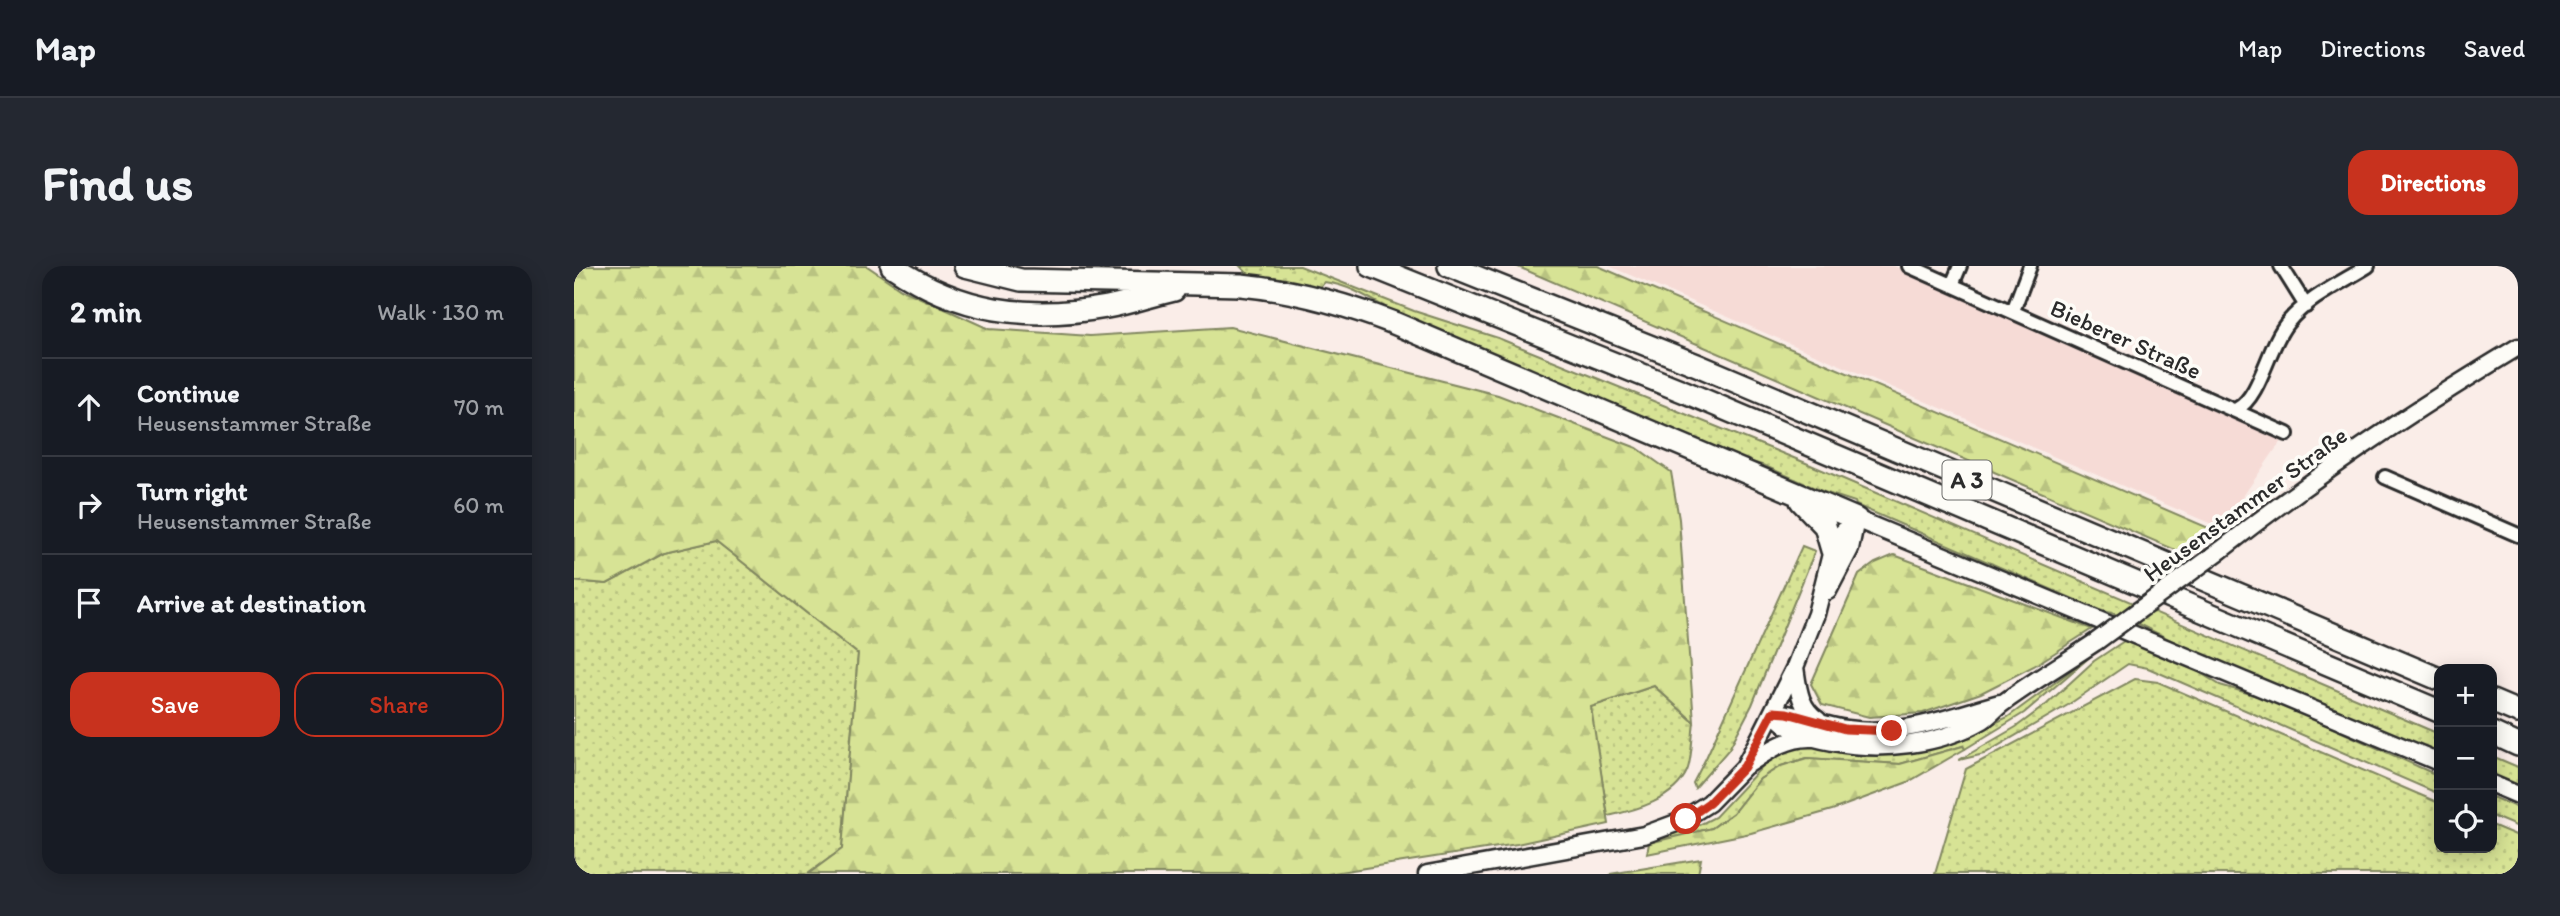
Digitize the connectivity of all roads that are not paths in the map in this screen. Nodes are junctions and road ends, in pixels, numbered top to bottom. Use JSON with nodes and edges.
{"nodes":[{"id":1,"x":892,"y":266,"type":"edge"},
{"id":2,"x":1371,"y":266,"type":"edge"},
{"id":3,"x":1449,"y":266,"type":"edge"},
{"id":4,"x":1909,"y":266,"type":"edge"},
{"id":5,"x":1961,"y":266,"type":"edge"},
{"id":6,"x":2030,"y":266,"type":"edge"},
{"id":7,"x":2281,"y":266,"type":"edge"},
{"id":8,"x":2368,"y":266,"type":"edge"},
{"id":9,"x":973,"y":268,"type":"edge"},
{"id":10,"x":1204,"y":283,"type":"junction"},
{"id":11,"x":1952,"y":285,"type":"junction"},
{"id":12,"x":2306,"y":306,"type":"junction"},
{"id":13,"x":2013,"y":311,"type":"junction"},
{"id":14,"x":2518,"y":347,"type":"edge"},
{"id":15,"x":2236,"y":409,"type":"junction"},
{"id":16,"x":2287,"y":434,"type":"dead end"},
{"id":17,"x":2385,"y":477,"type":"dead end"},
{"id":18,"x":1794,"y":495,"type":"junction"},
{"id":19,"x":1856,"y":519,"type":"junction"},
{"id":20,"x":1889,"y":534,"type":"junction"},
{"id":21,"x":2518,"y":535,"type":"edge"},
{"id":22,"x":1841,"y":550,"type":"junction"},
{"id":23,"x":1795,"y":667,"type":"junction"},
{"id":24,"x":2434,"y":677,"type":"edge"},
{"id":25,"x":2497,"y":703,"type":"edge"},
{"id":26,"x":2434,"y":709,"type":"edge"},
{"id":27,"x":1773,"y":712,"type":"junction"},
{"id":28,"x":2518,"y":712,"type":"edge"},
{"id":29,"x":1823,"y":732,"type":"junction"},
{"id":30,"x":2497,"y":735,"type":"edge"},
{"id":31,"x":2518,"y":745,"type":"edge"},
{"id":32,"x":2434,"y":760,"type":"edge"},
{"id":33,"x":1744,"y":767,"type":"junction"},
{"id":34,"x":2497,"y":786,"type":"edge"},
{"id":35,"x":2518,"y":795,"type":"edge"},
{"id":36,"x":1427,"y":874,"type":"edge"}],
"edges":[{"from":1,"to":10,"type":"highway"},
{"from":2,"to":26,"type":"highway","number":"A 3"},
{"from":3,"to":24,"type":"highway","number":"A 3"},
{"from":4,"to":11,"type":"street","name":"Bieberer Straße"},
{"from":5,"to":11,"type":"street"},
{"from":6,"to":13,"type":"street"},
{"from":7,"to":12,"type":"street"},
{"from":8,"to":12,"type":"street"},
{"from":9,"to":10,"type":"highway"},
{"from":10,"to":18,"type":"highway"},
{"from":11,"to":13,"type":"street","name":"Bieberer Straße"},
{"from":12,"to":15,"type":"street"},
{"from":13,"to":15,"type":"street","name":"Bieberer Straße"},
{"from":14,"to":29,"type":"main road","name":"Heusenstammer Straße","bridge":true},
{"from":15,"to":16,"type":"street","name":"Bieberer Straße"},
{"from":17,"to":21,"type":"street"},
{"from":18,"to":19,"type":"highway"},
{"from":18,"to":22,"type":"highway"},
{"from":19,"to":20,"type":"main road"},
{"from":19,"to":22,"type":"main road"},
{"from":20,"to":22,"type":"main road"},
{"from":20,"to":32,"type":"main road"},
{"from":22,"to":23,"type":"main road"},
{"from":23,"to":27,"type":"main road"},
{"from":23,"to":29,"type":"main road"},
{"from":25,"to":28,"type":"highway"},
{"from":27,"to":29,"type":"main road","name":"Heusenstammer Straße"},
{"from":27,"to":33,"type":"main road"},
{"from":29,"to":33,"type":"main road"},
{"from":30,"to":31,"type":"highway"},
{"from":33,"to":36,"type":"main road"},
{"from":34,"to":35,"type":"main road"}]}
